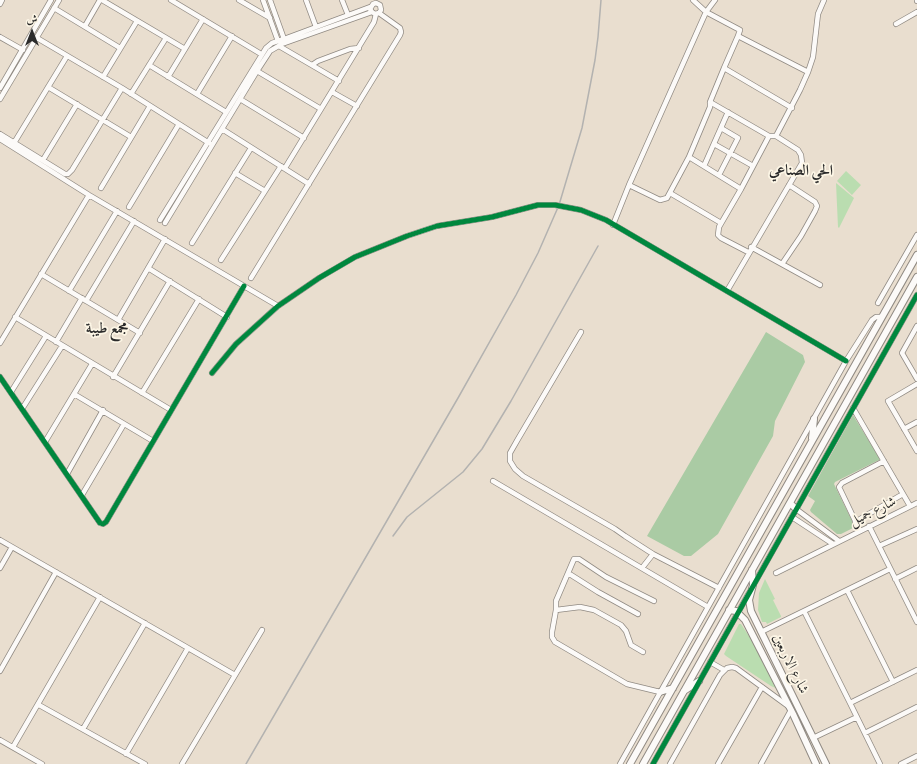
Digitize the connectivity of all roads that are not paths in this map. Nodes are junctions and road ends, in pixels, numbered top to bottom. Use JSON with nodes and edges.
{"nodes":[{"id":1,"x":2,"y":0,"type":"edge"},
{"id":2,"x":51,"y":0,"type":"edge"},
{"id":3,"x":60,"y":0,"type":"edge"},
{"id":4,"x":101,"y":0,"type":"edge"},
{"id":5,"x":171,"y":0,"type":"edge"},
{"id":6,"x":239,"y":0,"type":"edge"},
{"id":7,"x":264,"y":0,"type":"edge"},
{"id":8,"x":270,"y":0,"type":"edge"},
{"id":9,"x":306,"y":0,"type":"edge"},
{"id":10,"x":342,"y":0,"type":"edge"},
{"id":11,"x":693,"y":0,"type":"edge"},
{"id":12,"x":715,"y":0,"type":"edge"},
{"id":13,"x":823,"y":0,"type":"edge"},
{"id":14,"x":178,"y":2,"type":"edge"},
{"id":15,"x":375,"y":2,"type":"edge"},
{"id":16,"x":381,"y":2,"type":"edge"},
{"id":17,"x":0,"y":4,"type":"edge"},
{"id":18,"x":370,"y":7,"type":"junction"},
{"id":19,"x":54,"y":8,"type":"junction"},
{"id":20,"x":706,"y":12,"type":"junction"},
{"id":21,"x":917,"y":12,"type":"edge"},
{"id":22,"x":376,"y":13,"type":"junction"},
{"id":23,"x":348,"y":15,"type":"junction"},
{"id":24,"x":270,"y":18,"type":"junction"},
{"id":25,"x":203,"y":19,"type":"junction"},
{"id":26,"x":137,"y":21,"type":"junction"},
{"id":27,"x":896,"y":24,"type":"dead end"},
{"id":28,"x":85,"y":26,"type":"junction"},
{"id":29,"x":316,"y":26,"type":"junction"},
{"id":30,"x":232,"y":36,"type":"junction"},
{"id":31,"x":738,"y":36,"type":"junction"},
{"id":32,"x":0,"y":37,"type":"edge"},
{"id":33,"x":36,"y":38,"type":"junction"},
{"id":34,"x":166,"y":38,"type":"junction"},
{"id":35,"x":284,"y":39,"type":"junction"},
{"id":36,"x":278,"y":43,"type":"junction"},
{"id":37,"x":120,"y":48,"type":"junction"},
{"id":38,"x":359,"y":48,"type":"junction"},
{"id":39,"x":185,"y":49,"type":"junction"},
{"id":40,"x":23,"y":50,"type":"junction"},
{"id":41,"x":261,"y":54,"type":"junction"},
{"id":42,"x":67,"y":56,"type":"junction"},
{"id":43,"x":312,"y":65,"type":"junction"},
{"id":44,"x":149,"y":66,"type":"junction"},
{"id":45,"x":724,"y":68,"type":"junction"},
{"id":46,"x":257,"y":71,"type":"junction"},
{"id":47,"x":808,"y":72,"type":"junction"},
{"id":48,"x":103,"y":77,"type":"junction"},
{"id":49,"x":168,"y":77,"type":"junction"},
{"id":50,"x":2,"y":80,"type":"edge"},
{"id":51,"x":339,"y":81,"type":"junction"},
{"id":52,"x":48,"y":87,"type":"junction"},
{"id":53,"x":0,"y":88,"type":"edge"},
{"id":54,"x":122,"y":88,"type":"junction"},
{"id":55,"x":332,"y":92,"type":"junction"},
{"id":56,"x":131,"y":94,"type":"junction"},
{"id":57,"x":197,"y":94,"type":"junction"},
{"id":58,"x":0,"y":99,"type":"edge"},
{"id":59,"x":240,"y":99,"type":"junction"},
{"id":60,"x":710,"y":102,"type":"junction"},
{"id":61,"x":76,"y":104,"type":"junction"},
{"id":62,"x":150,"y":106,"type":"junction"},
{"id":63,"x":357,"y":106,"type":"junction"},
{"id":64,"x":792,"y":108,"type":"junction"},
{"id":65,"x":321,"y":109,"type":"junction"},
{"id":66,"x":226,"y":112,"type":"junction"},
{"id":67,"x":728,"y":112,"type":"junction"},
{"id":68,"x":103,"y":120,"type":"junction"},
{"id":69,"x":179,"y":124,"type":"junction"},
{"id":70,"x":721,"y":128,"type":"junction"},
{"id":71,"x":222,"y":129,"type":"junction"},
{"id":72,"x":0,"y":134,"type":"edge"},
{"id":73,"x":769,"y":136,"type":"junction"},
{"id":74,"x":776,"y":136,"type":"junction"},
{"id":75,"x":131,"y":137,"type":"junction"},
{"id":76,"x":304,"y":138,"type":"junction"},
{"id":77,"x":0,"y":139,"type":"edge"},
{"id":78,"x":208,"y":142,"type":"junction"},
{"id":79,"x":14,"y":143,"type":"junction"},
{"id":80,"x":714,"y":144,"type":"junction"},
{"id":81,"x":213,"y":145,"type":"junction"},
{"id":82,"x":252,"y":148,"type":"junction"},
{"id":83,"x":730,"y":153,"type":"junction"},
{"id":84,"x":688,"y":157,"type":"junction"},
{"id":85,"x":43,"y":160,"type":"junction"},
{"id":86,"x":704,"y":166,"type":"junction"},
{"id":87,"x":753,"y":166,"type":"junction"},
{"id":88,"x":283,"y":167,"type":"junction"},
{"id":89,"x":235,"y":173,"type":"junction"},
{"id":90,"x":719,"y":174,"type":"junction"},
{"id":91,"x":309,"y":184,"type":"junction"},
{"id":92,"x":629,"y":185,"type":"junction"},
{"id":93,"x":789,"y":185,"type":"junction"},
{"id":94,"x":101,"y":188,"type":"dead end"},
{"id":95,"x":741,"y":189,"type":"junction"},
{"id":96,"x":265,"y":191,"type":"junction"},
{"id":97,"x":670,"y":193,"type":"junction"},
{"id":98,"x":89,"y":195,"type":"junction"},
{"id":99,"x":129,"y":206,"type":"dead end"},
{"id":100,"x":117,"y":211,"type":"junction"},
{"id":101,"x":160,"y":220,"type":"dead end"},
{"id":102,"x":134,"y":221,"type":"junction"},
{"id":103,"x":165,"y":223,"type":"dead end"},
{"id":104,"x":721,"y":223,"type":"junction"},
{"id":105,"x":613,"y":225,"type":"junction"},
{"id":106,"x":917,"y":235,"type":"edge"},
{"id":107,"x":165,"y":239,"type":"junction"},
{"id":108,"x":192,"y":243,"type":"dead end"},
{"id":109,"x":751,"y":247,"type":"junction"},
{"id":110,"x":748,"y":252,"type":"junction"},
{"id":111,"x":917,"y":255,"type":"edge"},
{"id":112,"x":221,"y":260,"type":"dead end"},
{"id":113,"x":782,"y":264,"type":"junction"},
{"id":114,"x":148,"y":268,"type":"junction"},
{"id":115,"x":41,"y":274,"type":"junction"},
{"id":116,"x":917,"y":277,"type":"edge"},
{"id":117,"x":251,"y":278,"type":"dead end"},
{"id":118,"x":170,"y":282,"type":"junction"},
{"id":119,"x":901,"y":283,"type":"junction"},
{"id":120,"x":820,"y":285,"type":"dead end"},
{"id":121,"x":244,"y":286,"type":"junction"},
{"id":122,"x":910,"y":289,"type":"junction"},
{"id":123,"x":69,"y":291,"type":"junction"},
{"id":124,"x":727,"y":291,"type":"junction"},
{"id":125,"x":917,"y":295,"type":"edge"},
{"id":126,"x":199,"y":299,"type":"junction"},
{"id":127,"x":84,"y":300,"type":"junction"},
{"id":128,"x":878,"y":303,"type":"dead end"},
{"id":129,"x":278,"y":306,"type":"junction"},
{"id":130,"x":16,"y":317,"type":"junction"},
{"id":131,"x":226,"y":317,"type":"junction"},
{"id":132,"x":882,"y":317,"type":"junction"},
{"id":133,"x":118,"y":320,"type":"junction"},
{"id":134,"x":917,"y":326,"type":"edge"},
{"id":135,"x":581,"y":332,"type":"dead end"},
{"id":136,"x":140,"y":333,"type":"junction"},
{"id":137,"x":46,"y":336,"type":"junction"},
{"id":138,"x":56,"y":342,"type":"junction"},
{"id":139,"x":0,"y":344,"type":"edge"},
{"id":140,"x":62,"y":346,"type":"junction"},
{"id":141,"x":846,"y":361,"type":"junction"},
{"id":142,"x":92,"y":364,"type":"junction"},
{"id":143,"x":212,"y":373,"type":"dead end"},
{"id":144,"x":0,"y":377,"type":"edge"},
{"id":145,"x":113,"y":377,"type":"junction"},
{"id":146,"x":917,"y":379,"type":"edge"},
{"id":147,"x":917,"y":384,"type":"edge"},
{"id":148,"x":11,"y":392,"type":"junction"},
{"id":149,"x":142,"y":393,"type":"junction"},
{"id":150,"x":74,"y":394,"type":"junction"},
{"id":151,"x":853,"y":408,"type":"junction"},
{"id":152,"x":22,"y":409,"type":"junction"},
{"id":153,"x":103,"y":410,"type":"junction"},
{"id":154,"x":171,"y":410,"type":"junction"},
{"id":155,"x":814,"y":419,"type":"junction"},
{"id":156,"x":917,"y":422,"type":"edge"},
{"id":157,"x":124,"y":424,"type":"junction"},
{"id":158,"x":904,"y":429,"type":"junction"},
{"id":159,"x":812,"y":440,"type":"junction"},
{"id":160,"x":153,"y":441,"type":"junction"},
{"id":161,"x":45,"y":442,"type":"junction"},
{"id":162,"x":917,"y":451,"type":"edge"},
{"id":163,"x":884,"y":461,"type":"junction"},
{"id":164,"x":67,"y":474,"type":"junction"},
{"id":165,"x":493,"y":481,"type":"dead end"},
{"id":166,"x":903,"y":494,"type":"junction"},
{"id":167,"x":82,"y":495,"type":"junction"},
{"id":168,"x":790,"y":503,"type":"junction"},
{"id":169,"x":917,"y":503,"type":"edge"},
{"id":170,"x":910,"y":506,"type":"junction"},
{"id":171,"x":796,"y":509,"type":"junction"},
{"id":172,"x":792,"y":517,"type":"junction"},
{"id":173,"x":855,"y":522,"type":"junction"},
{"id":174,"x":869,"y":526,"type":"junction"},
{"id":175,"x":917,"y":529,"type":"edge"},
{"id":176,"x":860,"y":531,"type":"junction"},
{"id":177,"x":0,"y":540,"type":"edge"},
{"id":178,"x":839,"y":541,"type":"junction"},
{"id":179,"x":833,"y":544,"type":"junction"},
{"id":180,"x":879,"y":546,"type":"junction"},
{"id":181,"x":12,"y":547,"type":"junction"},
{"id":182,"x":653,"y":554,"type":"junction"},
{"id":183,"x":0,"y":568,"type":"edge"},
{"id":184,"x":642,"y":568,"type":"junction"},
{"id":185,"x":917,"y":568,"type":"edge"},
{"id":186,"x":890,"y":569,"type":"junction"},
{"id":187,"x":752,"y":570,"type":"junction"},
{"id":188,"x":56,"y":572,"type":"junction"},
{"id":189,"x":568,"y":573,"type":"junction"},
{"id":190,"x":776,"y":573,"type":"dead end"},
{"id":191,"x":895,"y":579,"type":"junction"},
{"id":192,"x":754,"y":585,"type":"junction"},
{"id":193,"x":719,"y":588,"type":"junction"},
{"id":194,"x":847,"y":590,"type":"junction"},
{"id":195,"x":100,"y":598,"type":"junction"},
{"id":196,"x":654,"y":601,"type":"dead end"},
{"id":197,"x":708,"y":607,"type":"junction"},
{"id":198,"x":917,"y":609,"type":"edge"},
{"id":199,"x":556,"y":610,"type":"junction"},
{"id":200,"x":729,"y":610,"type":"junction"},
{"id":201,"x":804,"y":611,"type":"junction"},
{"id":202,"x":912,"y":611,"type":"junction"},
{"id":203,"x":738,"y":612,"type":"junction"},
{"id":204,"x":638,"y":614,"type":"dead end"},
{"id":205,"x":917,"y":622,"type":"edge"},
{"id":206,"x":144,"y":623,"type":"junction"},
{"id":207,"x":262,"y":630,"type":"dead end"},
{"id":208,"x":761,"y":632,"type":"junction"},
{"id":209,"x":188,"y":648,"type":"junction"},
{"id":210,"x":643,"y":652,"type":"dead end"},
{"id":211,"x":710,"y":662,"type":"junction"},
{"id":212,"x":724,"y":670,"type":"junction"},
{"id":213,"x":917,"y":670,"type":"edge"},
{"id":214,"x":0,"y":671,"type":"edge"},
{"id":215,"x":235,"y":675,"type":"junction"},
{"id":216,"x":699,"y":681,"type":"junction"},
{"id":217,"x":892,"y":682,"type":"junction"},
{"id":218,"x":762,"y":687,"type":"junction"},
{"id":219,"x":672,"y":688,"type":"junction"},
{"id":220,"x":660,"y":692,"type":"junction"},
{"id":221,"x":682,"y":692,"type":"junction"},
{"id":222,"x":850,"y":703,"type":"junction"},
{"id":223,"x":38,"y":704,"type":"junction"},
{"id":224,"x":917,"y":706,"type":"edge"},
{"id":225,"x":791,"y":710,"type":"junction"},
{"id":226,"x":800,"y":711,"type":"junction"},
{"id":227,"x":857,"y":717,"type":"junction"},
{"id":228,"x":83,"y":729,"type":"junction"},
{"id":229,"x":865,"y":733,"type":"junction"},
{"id":230,"x":813,"y":738,"type":"junction"},
{"id":231,"x":0,"y":740,"type":"edge"},
{"id":232,"x":13,"y":747,"type":"junction"},
{"id":233,"x":126,"y":754,"type":"junction"},
{"id":234,"x":917,"y":756,"type":"edge"},
{"id":235,"x":814,"y":762,"type":"edge"},
{"id":236,"x":42,"y":764,"type":"edge"},
{"id":237,"x":144,"y":764,"type":"edge"},
{"id":238,"x":182,"y":764,"type":"edge"},
{"id":239,"x":620,"y":764,"type":"edge"},
{"id":240,"x":630,"y":764,"type":"edge"},
{"id":241,"x":643,"y":764,"type":"edge"},
{"id":242,"x":653,"y":764,"type":"edge"},
{"id":243,"x":670,"y":764,"type":"edge"},
{"id":244,"x":718,"y":764,"type":"edge"},
{"id":245,"x":761,"y":764,"type":"edge"},
{"id":246,"x":826,"y":764,"type":"edge"},
{"id":247,"x":880,"y":764,"type":"edge"},
{"id":248,"x":902,"y":764,"type":"edge"}],
"edges":[{"from":1,"to":17,"type":"street"},
{"from":2,"to":40,"type":"street"},
{"from":3,"to":19,"type":"street"},
{"from":4,"to":26,"type":"street"},
{"from":4,"to":28,"type":"street"},
{"from":5,"to":14,"type":"street"},
{"from":6,"to":24,"type":"street"},
{"from":7,"to":24,"type":"street"},
{"from":8,"to":35,"type":"street"},
{"from":9,"to":29,"type":"street"},
{"from":10,"to":23,"type":"street"},
{"from":11,"to":20,"type":"street"},
{"from":12,"to":20,"type":"street"},
{"from":13,"to":47,"type":"street"},
{"from":14,"to":25,"type":"street"},
{"from":15,"to":16,"type":"street"},
{"from":15,"to":18,"type":"street"},
{"from":16,"to":22,"type":"street"},
{"from":18,"to":22,"type":"street"},
{"from":18,"to":23,"type":"street"},
{"from":19,"to":28,"type":"street"},
{"from":19,"to":33,"type":"street"},
{"from":20,"to":31,"type":"street"},
{"from":20,"to":92,"type":"street"},
{"from":21,"to":27,"type":"street"},
{"from":22,"to":36,"type":"street"},
{"from":22,"to":38,"type":"street"},
{"from":22,"to":63,"type":"street"},
{"from":23,"to":29,"type":"street"},
{"from":24,"to":36,"type":"street"},
{"from":25,"to":30,"type":"street"},
{"from":25,"to":39,"type":"street"},
{"from":26,"to":34,"type":"street"},
{"from":26,"to":37,"type":"street"},
{"from":28,"to":37,"type":"street"},
{"from":29,"to":35,"type":"street"},
{"from":30,"to":41,"type":"street"},
{"from":30,"to":57,"type":"street"},
{"from":31,"to":45,"type":"street"},
{"from":31,"to":47,"type":"street"},
{"from":32,"to":40,"type":"street"},
{"from":33,"to":42,"type":"street"},
{"from":33,"to":58,"type":"street"},
{"from":34,"to":39,"type":"street"},
{"from":34,"to":44,"type":"street"},
{"from":35,"to":36,"type":"street"},
{"from":36,"to":41,"type":"street"},
{"from":36,"to":43,"type":"street"},
{"from":36,"to":46,"type":"street"},
{"from":37,"to":48,"type":"street"},
{"from":38,"to":43,"type":"street"},
{"from":38,"to":51,"type":"street"},
{"from":39,"to":49,"type":"street"},
{"from":40,"to":50,"type":"street"},
{"from":41,"to":66,"type":"street"},
{"from":42,"to":48,"type":"street"},
{"from":42,"to":52,"type":"street"},
{"from":43,"to":51,"type":"street"},
{"from":44,"to":49,"type":"street"},
{"from":44,"to":56,"type":"street"},
{"from":45,"to":60,"type":"street"},
{"from":45,"to":64,"type":"street"},
{"from":46,"to":59,"type":"street"},
{"from":46,"to":65,"type":"street"},
{"from":47,"to":64,"type":"street"},
{"from":48,"to":54,"type":"street"},
{"from":49,"to":57,"type":"street"},
{"from":50,"to":53,"type":"street"},
{"from":51,"to":55,"type":"street"},
{"from":52,"to":61,"type":"street"},
{"from":52,"to":79,"type":"street"},
{"from":54,"to":56,"type":"street"},
{"from":54,"to":68,"type":"street"},
{"from":55,"to":63,"type":"street"},
{"from":55,"to":65,"type":"street"},
{"from":56,"to":62,"type":"street"},
{"from":57,"to":66,"type":"street"},
{"from":59,"to":71,"type":"street"},
{"from":59,"to":76,"type":"street"},
{"from":60,"to":67,"type":"street"},
{"from":60,"to":84,"type":"street"},
{"from":61,"to":68,"type":"street"},
{"from":61,"to":85,"type":"street"},
{"from":62,"to":69,"type":"street"},
{"from":62,"to":75,"type":"street"},
{"from":63,"to":91,"type":"street"},
{"from":64,"to":74,"type":"street"},
{"from":65,"to":76,"type":"street"},
{"from":66,"to":78,"type":"street"},
{"from":67,"to":70,"type":"street"},
{"from":67,"to":73,"type":"street"},
{"from":68,"to":75,"type":"street"},
{"from":68,"to":85,"type":"street"},
{"from":69,"to":78,"type":"street"},
{"from":69,"to":99,"type":"street"},
{"from":70,"to":80,"type":"street"},
{"from":70,"to":83,"type":"street"},
{"from":71,"to":81,"type":"street"},
{"from":71,"to":82,"type":"street"},
{"from":72,"to":79,"type":"street"},
{"from":73,"to":74,"type":"street"},
{"from":73,"to":87,"type":"street"},
{"from":74,"to":93,"type":"street"},
{"from":75,"to":94,"type":"street"},
{"from":76,"to":88,"type":"street"},
{"from":77,"to":98,"type":"street"},
{"from":78,"to":81,"type":"street"},
{"from":78,"to":101,"type":"street"},
{"from":79,"to":85,"type":"street"},
{"from":80,"to":83,"type":"street"},
{"from":80,"to":86,"type":"street"},
{"from":81,"to":103,"type":"street"},
{"from":82,"to":88,"type":"street"},
{"from":82,"to":89,"type":"street"},
{"from":83,"to":87,"type":"street"},
{"from":83,"to":90,"type":"street"},
{"from":84,"to":86,"type":"street"},
{"from":84,"to":97,"type":"street"},
{"from":86,"to":90,"type":"street"},
{"from":87,"to":95,"type":"street"},
{"from":88,"to":91,"type":"street"},
{"from":88,"to":96,"type":"street"},
{"from":89,"to":96,"type":"street"},
{"from":89,"to":108,"type":"street"},
{"from":90,"to":95,"type":"street"},
{"from":91,"to":117,"type":"street"},
{"from":92,"to":97,"type":"street"},
{"from":92,"to":105,"type":"street"},
{"from":93,"to":109,"type":"street"},
{"from":93,"to":113,"type":"street"},
{"from":95,"to":104,"type":"street"},
{"from":96,"to":112,"type":"street"},
{"from":97,"to":104,"type":"street"},
{"from":98,"to":100,"type":"street"},
{"from":98,"to":115,"type":"street"},
{"from":100,"to":102,"type":"street"},
{"from":100,"to":123,"type":"street"},
{"from":102,"to":107,"type":"street"},
{"from":102,"to":127,"type":"street"},
{"from":104,"to":110,"type":"street"},
{"from":105,"to":124,"type":"street"},
{"from":105,"to":129,"type":"street"},
{"from":106,"to":128,"type":"street"},
{"from":107,"to":114,"type":"street"},
{"from":107,"to":121,"type":"street"},
{"from":109,"to":110,"type":"street"},
{"from":109,"to":113,"type":"street"},
{"from":110,"to":124,"type":"street"},
{"from":111,"to":119,"type":"main road"},
{"from":113,"to":120,"type":"street"},
{"from":114,"to":118,"type":"street"},
{"from":114,"to":133,"type":"street"},
{"from":115,"to":123,"type":"street"},
{"from":115,"to":130,"type":"street"},
{"from":116,"to":122,"type":"main road"},
{"from":118,"to":126,"type":"street"},
{"from":118,"to":136,"type":"street"},
{"from":119,"to":122,"type":"main road"},
{"from":119,"to":132,"type":"main road"},
{"from":121,"to":129,"type":"street"},
{"from":121,"to":131,"type":"street"},
{"from":122,"to":168,"type":"main road"},
{"from":123,"to":127,"type":"street"},
{"from":124,"to":141,"type":"street"},
{"from":125,"to":151,"type":"street"},
{"from":126,"to":131,"type":"street"},
{"from":126,"to":149,"type":"street"},
{"from":127,"to":133,"type":"street"},
{"from":127,"to":138,"type":"street"},
{"from":129,"to":143,"type":"street"},
{"from":130,"to":137,"type":"street"},
{"from":130,"to":139,"type":"street"},
{"from":131,"to":154,"type":"street"},
{"from":132,"to":141,"type":"street"},
{"from":132,"to":159,"type":"main road"},
{"from":133,"to":136,"type":"street"},
{"from":134,"to":146,"type":"street"},
{"from":135,"to":182,"type":"street"},
{"from":136,"to":145,"type":"street"},
{"from":137,"to":138,"type":"street"},
{"from":137,"to":148,"type":"street"},
{"from":138,"to":140,"type":"street"},
{"from":140,"to":142,"type":"street"},
{"from":140,"to":152,"type":"street"},
{"from":141,"to":155,"type":"street"},
{"from":142,"to":145,"type":"street"},
{"from":142,"to":150,"type":"street"},
{"from":144,"to":148,"type":"street"},
{"from":145,"to":149,"type":"street"},
{"from":147,"to":158,"type":"street"},
{"from":148,"to":152,"type":"street"},
{"from":149,"to":154,"type":"street"},
{"from":150,"to":153,"type":"street"},
{"from":150,"to":161,"type":"street"},
{"from":151,"to":163,"type":"street"},
{"from":151,"to":171,"type":"street"},
{"from":152,"to":161,"type":"street"},
{"from":153,"to":157,"type":"street"},
{"from":153,"to":164,"type":"street"},
{"from":154,"to":160,"type":"street"},
{"from":155,"to":159,"type":"main road"},
{"from":155,"to":193,"type":"street"},
{"from":156,"to":158,"type":"street"},
{"from":157,"to":160,"type":"street"},
{"from":157,"to":167,"type":"street"},
{"from":158,"to":162,"type":"street"},
{"from":159,"to":219,"type":"main road"},
{"from":160,"to":167,"type":"street"},
{"from":161,"to":164,"type":"street"},
{"from":163,"to":166,"type":"street"},
{"from":163,"to":173,"type":"street"},
{"from":164,"to":167,"type":"street"},
{"from":165,"to":184,"type":"street"},
{"from":166,"to":170,"type":"street"},
{"from":166,"to":173,"type":"street"},
{"from":168,"to":171,"type":"main road"},
{"from":168,"to":187,"type":"main road"},
{"from":169,"to":170,"type":"street","name":"شارع جميل"},
{"from":170,"to":174,"type":"street","name":"شارع جميل"},
{"from":171,"to":172,"type":"street"},
{"from":171,"to":178,"type":"street"},
{"from":172,"to":179,"type":"street"},
{"from":172,"to":192,"type":"street"},
{"from":173,"to":176,"type":"street"},
{"from":174,"to":176,"type":"street","name":"شارع جميل"},
{"from":174,"to":180,"type":"street"},
{"from":175,"to":180,"type":"street"},
{"from":176,"to":178,"type":"street","name":"شارع جميل"},
{"from":177,"to":181,"type":"street"},
{"from":178,"to":179,"type":"street","name":"شارع جميل"},
{"from":179,"to":190,"type":"street","name":"شارع جميل"},
{"from":180,"to":186,"type":"street"},
{"from":181,"to":183,"type":"street"},
{"from":181,"to":188,"type":"street"},
{"from":182,"to":184,"type":"street"},
{"from":182,"to":193,"type":"street"},
{"from":184,"to":197,"type":"street"},
{"from":185,"to":191,"type":"street"},
{"from":186,"to":191,"type":"street"},
{"from":186,"to":194,"type":"street"},
{"from":187,"to":192,"type":"main road","name":"شارع الاربعين"},
{"from":187,"to":200,"type":"main road"},
{"from":188,"to":195,"type":"street"},
{"from":188,"to":214,"type":"street"},
{"from":189,"to":196,"type":"street"},
{"from":189,"to":199,"type":"street"},
{"from":189,"to":204,"type":"street"},
{"from":191,"to":202,"type":"street"},
{"from":192,"to":203,"type":"street"},
{"from":192,"to":208,"type":"main road","name":"شارع الاربعين"},
{"from":193,"to":197,"type":"street"},
{"from":194,"to":201,"type":"street"},
{"from":194,"to":217,"type":"street"},
{"from":195,"to":206,"type":"street"},
{"from":195,"to":223,"type":"street"},
{"from":197,"to":220,"type":"street"},
{"from":198,"to":202,"type":"street"},
{"from":199,"to":210,"type":"street"},
{"from":199,"to":220,"type":"street"},
{"from":200,"to":203,"type":"main road"},
{"from":200,"to":221,"type":"main road"},
{"from":201,"to":208,"type":"street"},
{"from":201,"to":222,"type":"street"},
{"from":202,"to":205,"type":"street"},
{"from":203,"to":211,"type":"street"},
{"from":203,"to":225,"type":"main road","name":"شارع الاربعين"},
{"from":206,"to":209,"type":"street"},
{"from":206,"to":228,"type":"street"},
{"from":207,"to":215,"type":"street"},
{"from":208,"to":226,"type":"main road","name":"شارع الاربعين"},
{"from":209,"to":215,"type":"street"},
{"from":209,"to":233,"type":"street"},
{"from":211,"to":212,"type":"street"},
{"from":211,"to":216,"type":"street"},
{"from":212,"to":218,"type":"street"},
{"from":212,"to":243,"type":"street"},
{"from":213,"to":217,"type":"street"},
{"from":215,"to":238,"type":"street"},
{"from":216,"to":221,"type":"main road"},
{"from":216,"to":242,"type":"street"},
{"from":217,"to":222,"type":"street"},
{"from":218,"to":225,"type":"street"},
{"from":218,"to":244,"type":"street"},
{"from":219,"to":220,"type":"main road"},
{"from":219,"to":240,"type":"main road"},
{"from":220,"to":239,"type":"street"},
{"from":221,"to":241,"type":"main road"},
{"from":222,"to":227,"type":"street"},
{"from":223,"to":228,"type":"street"},
{"from":223,"to":232,"type":"street"},
{"from":224,"to":229,"type":"street"},
{"from":225,"to":226,"type":"main road"},
{"from":225,"to":235,"type":"main road","name":"شارع الاربعين"},
{"from":225,"to":245,"type":"street"},
{"from":226,"to":230,"type":"main road","name":"شارع الاربعين"},
{"from":227,"to":229,"type":"street"},
{"from":227,"to":230,"type":"street"},
{"from":228,"to":233,"type":"street"},
{"from":229,"to":247,"type":"street"},
{"from":230,"to":246,"type":"main road","name":"شارع الاربعين"},
{"from":231,"to":232,"type":"street"},
{"from":232,"to":236,"type":"street"},
{"from":233,"to":237,"type":"street"},
{"from":234,"to":248,"type":"street"}]}
